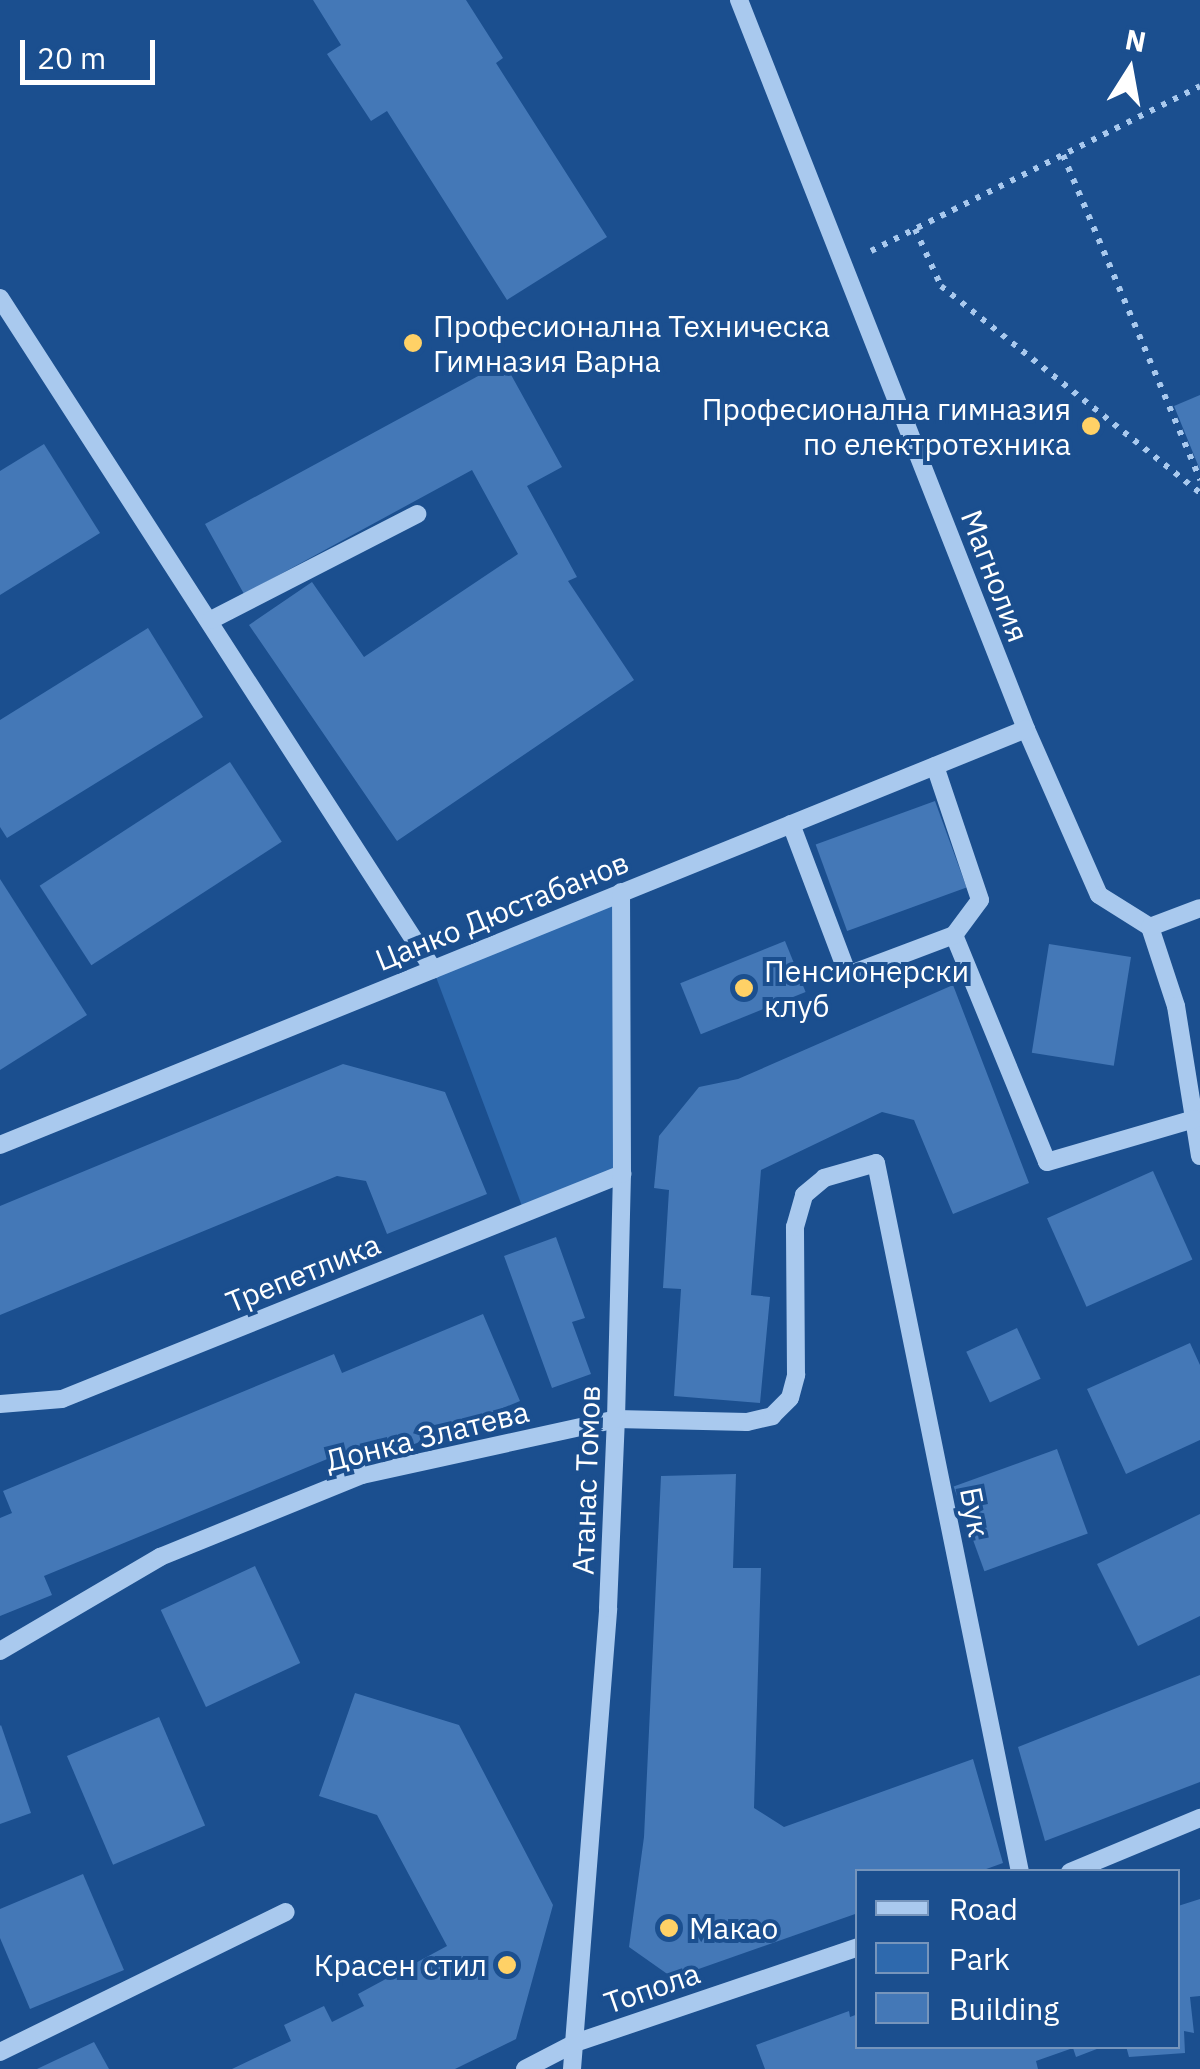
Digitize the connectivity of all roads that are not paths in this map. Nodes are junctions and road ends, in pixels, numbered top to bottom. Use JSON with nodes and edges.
{"nodes":[{"id":1,"x":739,"y":0,"type":"edge"},
{"id":2,"x":0,"y":298,"type":"edge"},
{"id":3,"x":418,"y":514,"type":"dead end"},
{"id":4,"x":212,"y":620,"type":"junction"},
{"id":5,"x":1026,"y":729,"type":"junction"},
{"id":6,"x":935,"y":766,"type":"junction"},
{"id":7,"x":791,"y":824,"type":"junction"},
{"id":8,"x":621,"y":892,"type":"junction"},
{"id":9,"x":1200,"y":908,"type":"edge"},
{"id":10,"x":1150,"y":926,"type":"junction"},
{"id":11,"x":954,"y":936,"type":"junction"},
{"id":12,"x":433,"y":969,"type":"junction"},
{"id":13,"x":1194,"y":1118,"type":"junction"},
{"id":14,"x":0,"y":1144,"type":"edge"},
{"id":15,"x":1200,"y":1156,"type":"edge"},
{"id":16,"x":876,"y":1163,"type":"joint"},
{"id":17,"x":622,"y":1174,"type":"junction"},
{"id":18,"x":0,"y":1404,"type":"edge"},
{"id":19,"x":616,"y":1419,"type":"junction"},
{"id":20,"x":0,"y":1651,"type":"edge"},
{"id":21,"x":1200,"y":1818,"type":"edge"},
{"id":22,"x":1019,"y":1869,"type":"edge"},
{"id":23,"x":1077,"y":1869,"type":"edge"},
{"id":24,"x":286,"y":1912,"type":"dead end"},
{"id":25,"x":855,"y":1948,"type":"edge"},
{"id":26,"x":575,"y":2044,"type":"junction"},
{"id":27,"x":0,"y":2052,"type":"edge"},
{"id":28,"x":525,"y":2069,"type":"edge"},
{"id":29,"x":572,"y":2069,"type":"edge"}],
"edges":[{"from":1,"to":5,"type":"street","name":"Магнолия"},
{"from":2,"to":4,"type":"street"},
{"from":3,"to":4,"type":"street"},
{"from":4,"to":12,"type":"street"},
{"from":5,"to":6,"type":"street","name":"Цанко Дюстабанов"},
{"from":5,"to":10,"type":"street","name":"Магнолия"},
{"from":6,"to":7,"type":"street","name":"Цанко Дюстабанов"},
{"from":6,"to":11,"type":"street"},
{"from":7,"to":8,"type":"street","name":"Цанко Дюстабанов"},
{"from":7,"to":11,"type":"street"},
{"from":8,"to":12,"type":"street","name":"Цанко Дюстабанов"},
{"from":8,"to":17,"type":"street","name":"Атанас Томов"},
{"from":9,"to":10,"type":"street"},
{"from":10,"to":13,"type":"street"},
{"from":11,"to":13,"type":"street"},
{"from":12,"to":14,"type":"street","name":"Цанко Дюстабанов"},
{"from":13,"to":15,"type":"street"},
{"from":16,"to":19,"type":"street","name":"Донка Златева"},
{"from":16,"to":22,"type":"street","name":"Бук"},
{"from":17,"to":18,"type":"street","name":"Трепетлика"},
{"from":17,"to":19,"type":"street","name":"Атанас Томов"},
{"from":19,"to":20,"type":"street","name":"Донка Златева"},
{"from":19,"to":26,"type":"street","name":"Атанас Томов"},
{"from":21,"to":23,"type":"street"},
{"from":24,"to":27,"type":"street"},
{"from":25,"to":26,"type":"street","name":"Топола"},
{"from":26,"to":28,"type":"street","name":"Топола"},
{"from":26,"to":29,"type":"street","name":"Атанас Томов"}]}
